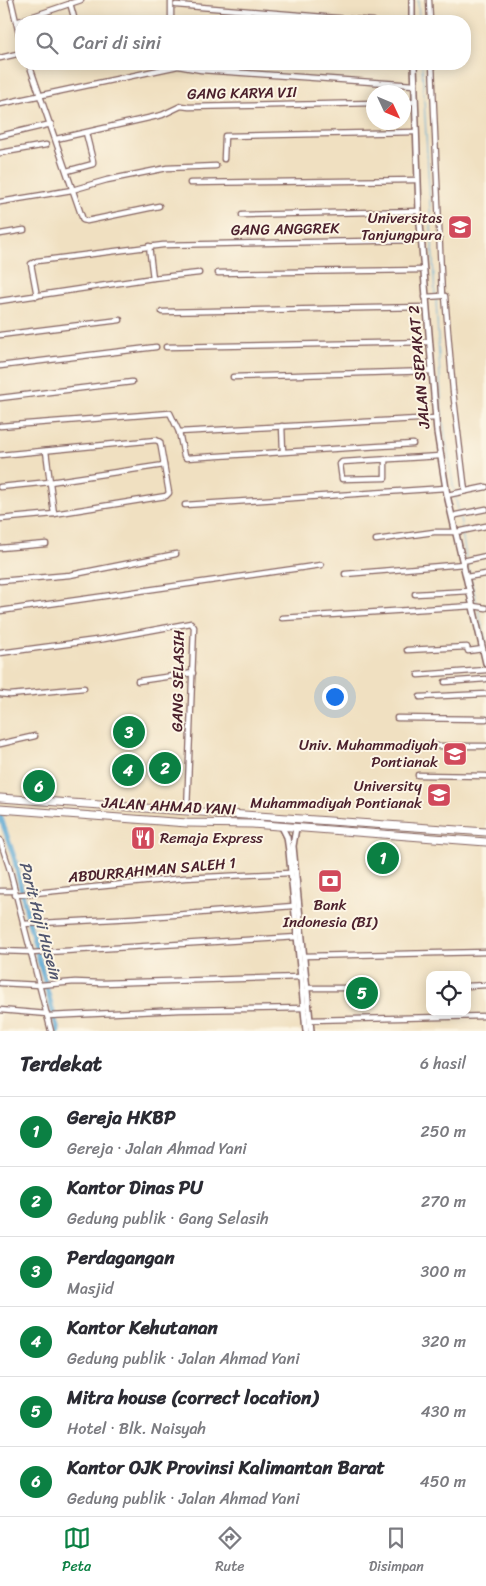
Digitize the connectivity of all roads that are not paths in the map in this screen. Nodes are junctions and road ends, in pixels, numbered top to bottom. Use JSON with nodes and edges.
{"nodes":[{"id":1,"x":11,"y":0,"type":"edge"},
{"id":2,"x":81,"y":0,"type":"edge"},
{"id":3,"x":171,"y":0,"type":"edge"},
{"id":4,"x":412,"y":0,"type":"edge"},
{"id":5,"x":429,"y":0,"type":"edge"},
{"id":6,"x":70,"y":4,"type":"junction"},
{"id":7,"x":176,"y":5,"type":"dead end"},
{"id":8,"x":37,"y":15,"type":"edge"},
{"id":9,"x":73,"y":15,"type":"edge"},
{"id":10,"x":171,"y":15,"type":"edge"},
{"id":11,"x":299,"y":15,"type":"edge"},
{"id":12,"x":412,"y":15,"type":"edge"},
{"id":13,"x":430,"y":15,"type":"edge"},
{"id":14,"x":15,"y":18,"type":"edge"},
{"id":15,"x":15,"y":54,"type":"edge"},
{"id":16,"x":0,"y":58,"type":"edge"},
{"id":17,"x":31,"y":70,"type":"edge"},
{"id":18,"x":155,"y":70,"type":"edge"},
{"id":19,"x":201,"y":70,"type":"edge"},
{"id":20,"x":414,"y":70,"type":"edge"},
{"id":21,"x":432,"y":70,"type":"edge"},
{"id":22,"x":414,"y":85,"type":"junction"},
{"id":23,"x":40,"y":95,"type":"junction"},
{"id":24,"x":411,"y":102,"type":"edge"},
{"id":25,"x":415,"y":102,"type":"junction"},
{"id":26,"x":366,"y":103,"type":"edge"},
{"id":27,"x":0,"y":104,"type":"edge"},
{"id":28,"x":51,"y":124,"type":"junction"},
{"id":29,"x":416,"y":132,"type":"junction"},
{"id":30,"x":86,"y":133,"type":"junction"},
{"id":31,"x":0,"y":136,"type":"edge"},
{"id":32,"x":56,"y":139,"type":"junction"},
{"id":33,"x":46,"y":144,"type":"dead end"},
{"id":34,"x":0,"y":153,"type":"edge"},
{"id":35,"x":224,"y":159,"type":"dead end"},
{"id":36,"x":216,"y":166,"type":"dead end"},
{"id":37,"x":67,"y":171,"type":"junction"},
{"id":38,"x":417,"y":180,"type":"junction"},
{"id":39,"x":190,"y":183,"type":"dead end"},
{"id":40,"x":72,"y":190,"type":"junction"},
{"id":41,"x":0,"y":202,"type":"edge"},
{"id":42,"x":159,"y":206,"type":"dead end"},
{"id":43,"x":419,"y":211,"type":"junction"},
{"id":44,"x":242,"y":215,"type":"dead end"},
{"id":45,"x":24,"y":230,"type":"dead end"},
{"id":46,"x":0,"y":234,"type":"edge"},
{"id":47,"x":422,"y":240,"type":"junction"},
{"id":48,"x":149,"y":246,"type":"junction"},
{"id":49,"x":424,"y":270,"type":"junction"},
{"id":50,"x":200,"y":273,"type":"dead end"},
{"id":51,"x":218,"y":273,"type":"dead end"},
{"id":52,"x":154,"y":278,"type":"junction"},
{"id":53,"x":37,"y":296,"type":"junction"},
{"id":54,"x":428,"y":296,"type":"junction"},
{"id":55,"x":442,"y":296,"type":"junction"},
{"id":56,"x":0,"y":301,"type":"edge"},
{"id":57,"x":426,"y":307,"type":"junction"},
{"id":58,"x":162,"y":312,"type":"dead end"},
{"id":59,"x":120,"y":320,"type":"dead end"},
{"id":60,"x":0,"y":335,"type":"edge"},
{"id":61,"x":428,"y":342,"type":"junction"},
{"id":62,"x":156,"y":347,"type":"dead end"},
{"id":63,"x":166,"y":347,"type":"dead end"},
{"id":64,"x":0,"y":366,"type":"edge"},
{"id":65,"x":432,"y":371,"type":"junction"},
{"id":66,"x":233,"y":377,"type":"dead end"},
{"id":67,"x":132,"y":382,"type":"dead end"},
{"id":68,"x":0,"y":398,"type":"edge"},
{"id":69,"x":436,"y":418,"type":"junction"},
{"id":70,"x":0,"y":426,"type":"edge"},
{"id":71,"x":282,"y":426,"type":"junction"},
{"id":72,"x":179,"y":432,"type":"junction"},
{"id":73,"x":413,"y":444,"type":"dead end"},
{"id":74,"x":46,"y":451,"type":"junction"},
{"id":75,"x":283,"y":452,"type":"junction"},
{"id":76,"x":0,"y":455,"type":"edge"},
{"id":77,"x":440,"y":456,"type":"junction"},
{"id":78,"x":385,"y":459,"type":"junction"},
{"id":79,"x":164,"y":465,"type":"junction"},
{"id":80,"x":50,"y":482,"type":"junction"},
{"id":81,"x":0,"y":487,"type":"edge"},
{"id":82,"x":486,"y":487,"type":"edge"},
{"id":83,"x":446,"y":488,"type":"junction"},
{"id":84,"x":465,"y":491,"type":"junction"},
{"id":85,"x":452,"y":494,"type":"junction"},
{"id":86,"x":185,"y":505,"type":"dead end"},
{"id":87,"x":486,"y":509,"type":"edge"},
{"id":88,"x":54,"y":514,"type":"junction"},
{"id":89,"x":457,"y":516,"type":"junction"},
{"id":90,"x":0,"y":519,"type":"edge"},
{"id":91,"x":486,"y":526,"type":"edge"},
{"id":92,"x":458,"y":532,"type":"junction"},
{"id":93,"x":376,"y":540,"type":"dead end"},
{"id":94,"x":46,"y":544,"type":"dead end"},
{"id":95,"x":0,"y":548,"type":"edge"},
{"id":96,"x":176,"y":554,"type":"dead end"},
{"id":97,"x":486,"y":556,"type":"edge"},
{"id":98,"x":466,"y":561,"type":"junction"},
{"id":99,"x":321,"y":565,"type":"dead end"},
{"id":100,"x":345,"y":574,"type":"dead end"},
{"id":101,"x":486,"y":574,"type":"edge"},
{"id":102,"x":469,"y":577,"type":"junction"},
{"id":103,"x":0,"y":581,"type":"edge"},
{"id":104,"x":470,"y":591,"type":"junction"},
{"id":105,"x":415,"y":594,"type":"dead end"},
{"id":106,"x":480,"y":607,"type":"edge"},
{"id":107,"x":0,"y":611,"type":"edge"},
{"id":108,"x":282,"y":618,"type":"dead end"},
{"id":109,"x":483,"y":649,"type":"junction"},
{"id":110,"x":407,"y":650,"type":"dead end"},
{"id":111,"x":0,"y":653,"type":"edge"},
{"id":112,"x":486,"y":662,"type":"edge"},
{"id":113,"x":486,"y":670,"type":"edge"},
{"id":114,"x":193,"y":673,"type":"junction"},
{"id":115,"x":418,"y":675,"type":"dead end"},
{"id":116,"x":486,"y":679,"type":"edge"},
{"id":117,"x":138,"y":681,"type":"dead end"},
{"id":118,"x":445,"y":682,"type":"dead end"},
{"id":119,"x":84,"y":688,"type":"dead end"},
{"id":120,"x":0,"y":694,"type":"edge"},
{"id":121,"x":486,"y":694,"type":"edge"},
{"id":122,"x":420,"y":696,"type":"dead end"},
{"id":123,"x":397,"y":718,"type":"dead end"},
{"id":124,"x":486,"y":719,"type":"edge"},
{"id":125,"x":36,"y":736,"type":"dead end"},
{"id":126,"x":0,"y":744,"type":"edge"},
{"id":127,"x":399,"y":746,"type":"dead end"},
{"id":128,"x":486,"y":746,"type":"edge"},
{"id":129,"x":418,"y":775,"type":"dead end"},
{"id":130,"x":486,"y":776,"type":"edge"},
{"id":131,"x":0,"y":798,"type":"edge"},
{"id":132,"x":0,"y":809,"type":"edge"},
{"id":133,"x":149,"y":809,"type":"junction"},
{"id":134,"x":187,"y":811,"type":"junction"},
{"id":135,"x":148,"y":820,"type":"junction"},
{"id":136,"x":282,"y":827,"type":"junction"},
{"id":137,"x":296,"y":828,"type":"junction"},
{"id":138,"x":483,"y":832,"type":"edge"},
{"id":139,"x":0,"y":840,"type":"edge"},
{"id":140,"x":483,"y":842,"type":"edge"},
{"id":141,"x":7,"y":862,"type":"junction"},
{"id":142,"x":0,"y":863,"type":"edge"},
{"id":143,"x":292,"y":866,"type":"junction"},
{"id":144,"x":290,"y":873,"type":"junction"},
{"id":145,"x":0,"y":891,"type":"edge"},
{"id":146,"x":16,"y":894,"type":"junction"},
{"id":147,"x":293,"y":906,"type":"junction"},
{"id":148,"x":27,"y":924,"type":"junction"},
{"id":149,"x":297,"y":937,"type":"junction"},
{"id":150,"x":0,"y":951,"type":"edge"},
{"id":151,"x":486,"y":952,"type":"edge"},
{"id":152,"x":32,"y":953,"type":"junction"},
{"id":153,"x":304,"y":956,"type":"junction"},
{"id":154,"x":301,"y":977,"type":"junction"},
{"id":155,"x":0,"y":982,"type":"edge"},
{"id":156,"x":41,"y":985,"type":"junction"},
{"id":157,"x":486,"y":985,"type":"edge"},
{"id":158,"x":471,"y":986,"type":"edge"},
{"id":159,"x":307,"y":988,"type":"junction"},
{"id":160,"x":364,"y":988,"type":"dead end"},
{"id":161,"x":304,"y":1008,"type":"junction"},
{"id":162,"x":0,"y":1010,"type":"edge"},
{"id":163,"x":49,"y":1016,"type":"junction"},
{"id":164,"x":486,"y":1016,"type":"edge"},
{"id":165,"x":310,"y":1020,"type":"junction"},
{"id":166,"x":308,"y":1030,"type":"edge"},
{"id":167,"x":51,"y":1031,"type":"edge"}],
"edges":[{"from":1,"to":14,"type":"street"},
{"from":2,"to":6,"type":"street"},
{"from":3,"to":10,"type":"street"},
{"from":4,"to":12,"type":"street"},
{"from":5,"to":13,"type":"street"},
{"from":6,"to":8,"type":"street"},
{"from":6,"to":9,"type":"street"},
{"from":7,"to":11,"type":"street"},
{"from":15,"to":16,"type":"street"},
{"from":17,"to":23,"type":"street"},
{"from":18,"to":23,"type":"street"},
{"from":19,"to":22,"type":"street"},
{"from":20,"to":22,"type":"street","name":"JALAN SEPAKAT 2"},
{"from":21,"to":55,"type":"street"},
{"from":22,"to":25,"type":"street","name":"JALAN SEPAKAT 2"},
{"from":23,"to":27,"type":"street"},
{"from":23,"to":28,"type":"street"},
{"from":24,"to":25,"type":"street"},
{"from":25,"to":29,"type":"street","name":"JALAN SEPAKAT 2"},
{"from":26,"to":30,"type":"street","name":"GANG KARYA VII"},
{"from":28,"to":31,"type":"street"},
{"from":28,"to":32,"type":"street"},
{"from":29,"to":35,"type":"street"},
{"from":29,"to":38,"type":"street","name":"JALAN SEPAKAT 2"},
{"from":30,"to":32,"type":"street","name":"GANG KARYA VII"},
{"from":30,"to":37,"type":"street"},
{"from":32,"to":37,"type":"street"},
{"from":33,"to":34,"type":"street"},
{"from":36,"to":40,"type":"street"},
{"from":37,"to":40,"type":"street"},
{"from":38,"to":39,"type":"street"},
{"from":38,"to":43,"type":"street","name":"JALAN SEPAKAT 2"},
{"from":40,"to":41,"type":"street"},
{"from":40,"to":42,"type":"street"},
{"from":43,"to":44,"type":"street"},
{"from":43,"to":47,"type":"street","name":"JALAN SEPAKAT 2"},
{"from":45,"to":46,"type":"street"},
{"from":47,"to":48,"type":"street","name":"GANG ANGGREK"},
{"from":47,"to":49,"type":"street","name":"JALAN SEPAKAT 2"},
{"from":48,"to":52,"type":"street"},
{"from":48,"to":53,"type":"street","name":"GANG ANGGREK"},
{"from":49,"to":51,"type":"street"},
{"from":49,"to":54,"type":"street","name":"JALAN SEPAKAT 2"},
{"from":50,"to":52,"type":"street"},
{"from":52,"to":53,"type":"street"},
{"from":53,"to":56,"type":"street"},
{"from":54,"to":55,"type":"street"},
{"from":54,"to":57,"type":"street","name":"JALAN SEPAKAT 2"},
{"from":55,"to":84,"type":"street"},
{"from":57,"to":58,"type":"street"},
{"from":57,"to":61,"type":"street","name":"JALAN SEPAKAT 2"},
{"from":59,"to":60,"type":"street"},
{"from":61,"to":63,"type":"street"},
{"from":61,"to":65,"type":"street","name":"JALAN SEPAKAT 2"},
{"from":62,"to":64,"type":"street"},
{"from":65,"to":66,"type":"street"},
{"from":65,"to":69,"type":"street","name":"JALAN SEPAKAT 2"},
{"from":67,"to":68,"type":"street"},
{"from":69,"to":71,"type":"street"},
{"from":69,"to":77,"type":"street","name":"JALAN SEPAKAT 2"},
{"from":70,"to":72,"type":"street"},
{"from":71,"to":72,"type":"street"},
{"from":71,"to":75,"type":"street"},
{"from":72,"to":75,"type":"street"},
{"from":73,"to":75,"type":"street"},
{"from":74,"to":76,"type":"street"},
{"from":74,"to":79,"type":"street"},
{"from":74,"to":80,"type":"street"},
{"from":77,"to":78,"type":"street"},
{"from":77,"to":83,"type":"street","name":"JALAN SEPAKAT 2"},
{"from":78,"to":78,"type":"street"},
{"from":79,"to":80,"type":"street"},
{"from":79,"to":88,"type":"street"},
{"from":80,"to":81,"type":"street"},
{"from":80,"to":88,"type":"street"},
{"from":82,"to":84,"type":"street"},
{"from":83,"to":85,"type":"street","name":"JALAN SEPAKAT 2"},
{"from":83,"to":86,"type":"street"},
{"from":84,"to":85,"type":"street"},
{"from":85,"to":89,"type":"street","name":"JALAN SEPAKAT 2"},
{"from":87,"to":89,"type":"street"},
{"from":88,"to":90,"type":"street"},
{"from":89,"to":92,"type":"street","name":"JALAN SEPAKAT 2"},
{"from":91,"to":92,"type":"street"},
{"from":92,"to":93,"type":"street"},
{"from":92,"to":98,"type":"street","name":"JALAN SEPAKAT 2"},
{"from":94,"to":95,"type":"street"},
{"from":96,"to":103,"type":"street"},
{"from":97,"to":98,"type":"street"},
{"from":98,"to":100,"type":"street"},
{"from":98,"to":102,"type":"street","name":"JALAN SEPAKAT 2"},
{"from":99,"to":107,"type":"street"},
{"from":101,"to":102,"type":"street"},
{"from":102,"to":104,"type":"street","name":"JALAN SEPAKAT 2"},
{"from":104,"to":105,"type":"street"},
{"from":104,"to":106,"type":"street","name":"JALAN SEPAKAT 2"},
{"from":106,"to":108,"type":"street"},
{"from":106,"to":109,"type":"street","name":"JALAN SEPAKAT 2"},
{"from":109,"to":110,"type":"street"},
{"from":109,"to":112,"type":"street","name":"JALAN SEPAKAT 2"},
{"from":111,"to":114,"type":"street","name":"GANG SELASIH"},
{"from":113,"to":115,"type":"street"},
{"from":114,"to":117,"type":"street"},
{"from":114,"to":134,"type":"street","name":"GANG SELASIH"},
{"from":116,"to":118,"type":"street"},
{"from":119,"to":120,"type":"street"},
{"from":121,"to":122,"type":"street"},
{"from":123,"to":124,"type":"street"},
{"from":125,"to":126,"type":"street"},
{"from":127,"to":128,"type":"street"},
{"from":129,"to":130,"type":"street"},
{"from":131,"to":133,"type":"highway","name":"JALAN AHMAD YANI"},
{"from":132,"to":135,"type":"highway","name":"JALAN AHMAD YANI"},
{"from":133,"to":134,"type":"highway","name":"JALAN AHMAD YANI"},
{"from":133,"to":135,"type":"highway"},
{"from":134,"to":138,"type":"highway","name":"JALAN AHMAD YANI"},
{"from":135,"to":136,"type":"highway","name":"JALAN AHMAD YANI"},
{"from":136,"to":137,"type":"highway","name":"JALAN AHMAD YANI"},
{"from":136,"to":143,"type":"street"},
{"from":137,"to":140,"type":"highway","name":"JALAN AHMAD YANI"},
{"from":137,"to":143,"type":"street"},
{"from":138,"to":140,"type":"highway"},
{"from":139,"to":141,"type":"street"},
{"from":141,"to":142,"type":"street"},
{"from":141,"to":146,"type":"street"},
{"from":143,"to":144,"type":"street"},
{"from":143,"to":153,"type":"street"},
{"from":144,"to":146,"type":"street","name":"ABDURRAHMAN SALEH 1"},
{"from":144,"to":147,"type":"street"},
{"from":145,"to":146,"type":"street","name":"ABDURRAHMAN SALEH 1"},
{"from":146,"to":148,"type":"street"},
{"from":147,"to":148,"type":"street"},
{"from":147,"to":149,"type":"street"},
{"from":148,"to":152,"type":"street"},
{"from":149,"to":152,"type":"street"},
{"from":149,"to":154,"type":"street"},
{"from":150,"to":152,"type":"street"},
{"from":151,"to":153,"type":"street"},
{"from":152,"to":156,"type":"street"},
{"from":153,"to":159,"type":"street"},
{"from":154,"to":156,"type":"street"},
{"from":154,"to":161,"type":"street"},
{"from":155,"to":156,"type":"street"},
{"from":156,"to":163,"type":"street"},
{"from":157,"to":158,"type":"street"},
{"from":159,"to":160,"type":"street"},
{"from":159,"to":165,"type":"street"},
{"from":161,"to":163,"type":"street"},
{"from":161,"to":166,"type":"street"},
{"from":162,"to":163,"type":"street"},
{"from":163,"to":167,"type":"street"},
{"from":164,"to":165,"type":"street"},
{"from":165,"to":166,"type":"street"}]}
